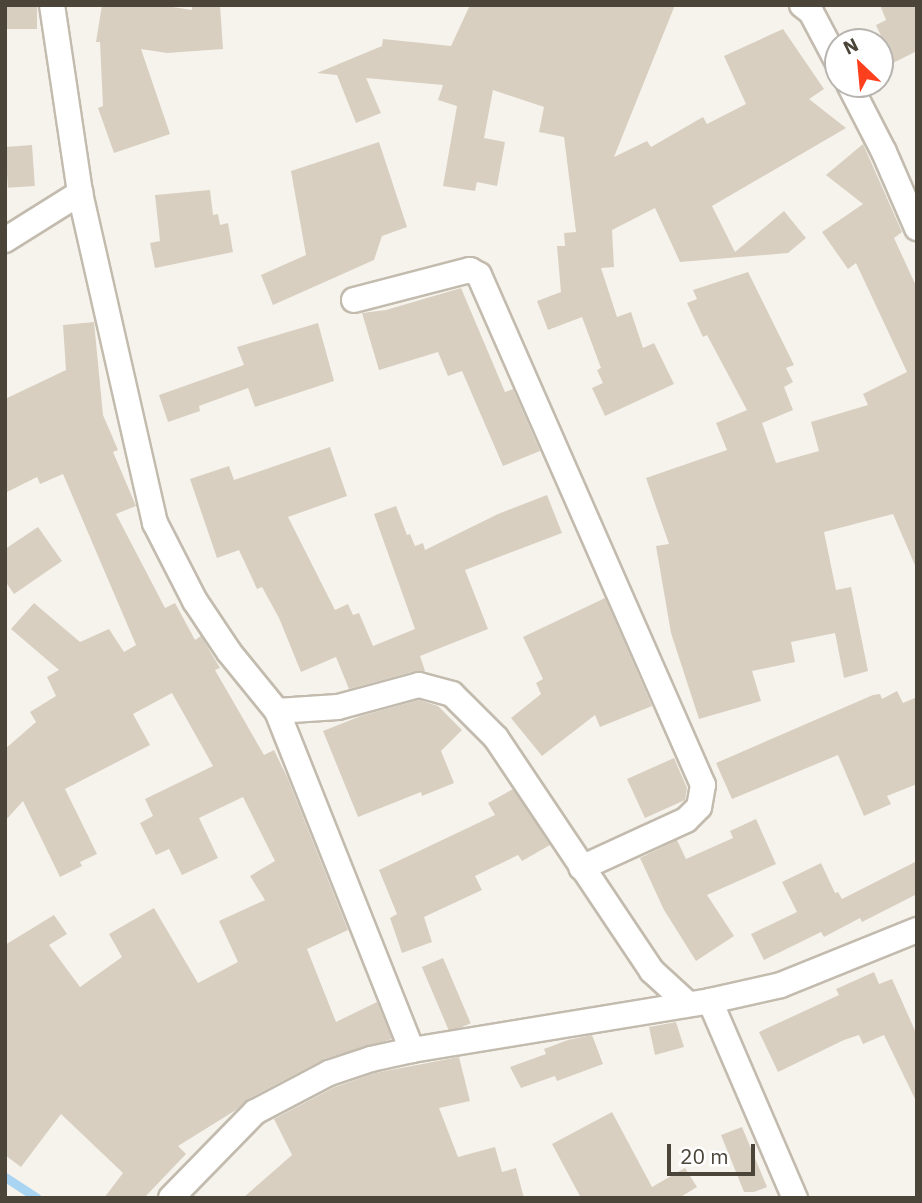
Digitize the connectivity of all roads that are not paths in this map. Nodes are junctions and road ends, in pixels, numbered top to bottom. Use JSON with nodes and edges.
{"nodes":[{"id":1,"x":51,"y":5,"type":"edge"},
{"id":2,"x":802,"y":5,"type":"edge"},
{"id":3,"x":824,"y":37,"type":"edge"},
{"id":4,"x":856,"y":98,"type":"edge"},
{"id":5,"x":80,"y":193,"type":"junction"},
{"id":6,"x":917,"y":228,"type":"edge"},
{"id":7,"x":5,"y":240,"type":"edge"},
{"id":8,"x":354,"y":300,"type":"dead end"},
{"id":9,"x":277,"y":711,"type":"junction"},
{"id":10,"x":581,"y":868,"type":"junction"},
{"id":11,"x":917,"y":930,"type":"edge"},
{"id":12,"x":698,"y":1002,"type":"junction"},
{"id":13,"x":412,"y":1050,"type":"junction"},
{"id":14,"x":171,"y":1198,"type":"edge"},
{"id":15,"x":795,"y":1198,"type":"edge"}],
"edges":[{"from":1,"to":5,"type":"street"},
{"from":2,"to":3,"type":"street"},
{"from":4,"to":6,"type":"street"},
{"from":5,"to":7,"type":"street"},
{"from":5,"to":9,"type":"street"},
{"from":8,"to":10,"type":"street"},
{"from":9,"to":10,"type":"street"},
{"from":9,"to":13,"type":"street"},
{"from":10,"to":12,"type":"street"},
{"from":11,"to":12,"type":"street"},
{"from":12,"to":13,"type":"street"},
{"from":12,"to":15,"type":"street"},
{"from":13,"to":14,"type":"street"}]}
